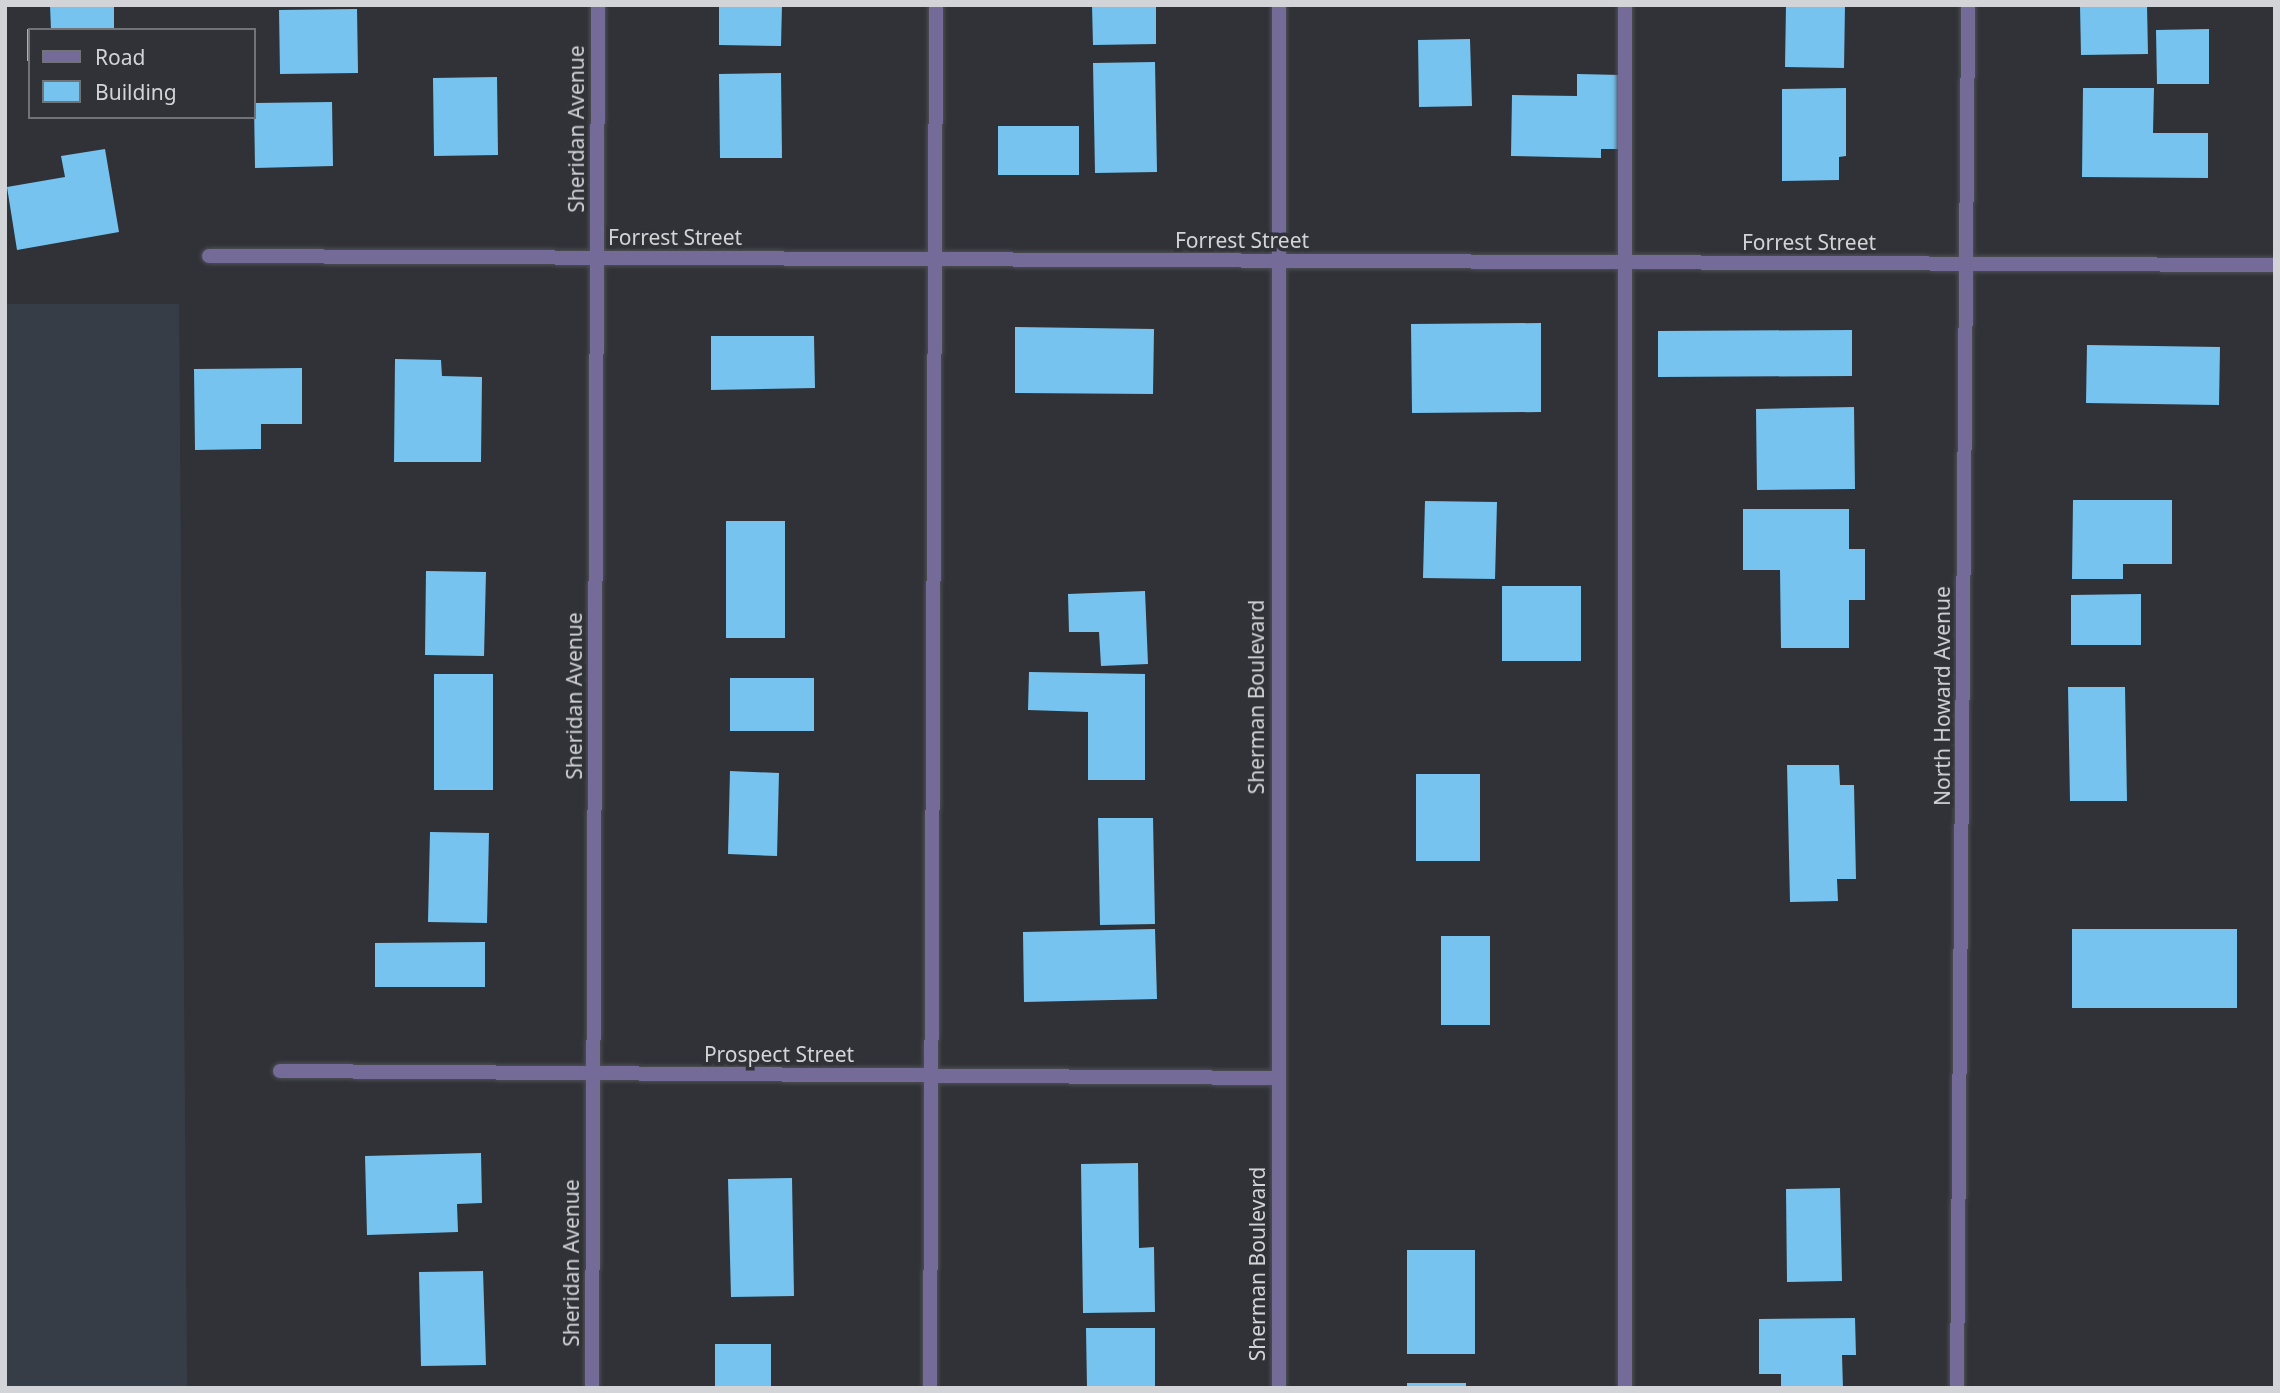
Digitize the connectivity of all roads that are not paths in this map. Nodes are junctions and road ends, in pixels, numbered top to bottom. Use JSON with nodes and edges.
{"nodes":[{"id":1,"x":598,"y":5,"type":"edge"},
{"id":2,"x":936,"y":5,"type":"edge"},
{"id":3,"x":1279,"y":5,"type":"edge"},
{"id":4,"x":1625,"y":5,"type":"edge"},
{"id":5,"x":1968,"y":5,"type":"edge"},
{"id":6,"x":208,"y":256,"type":"dead end"},
{"id":7,"x":597,"y":257,"type":"junction"},
{"id":8,"x":935,"y":260,"type":"junction"},
{"id":9,"x":1276,"y":261,"type":"junction"},
{"id":10,"x":1625,"y":262,"type":"junction"},
{"id":11,"x":1966,"y":264,"type":"junction"},
{"id":12,"x":2275,"y":265,"type":"edge"},
{"id":13,"x":280,"y":1071,"type":"dead end"},
{"id":14,"x":593,"y":1074,"type":"junction"},
{"id":15,"x":932,"y":1076,"type":"junction"},
{"id":16,"x":1278,"y":1078,"type":"junction"},
{"id":17,"x":592,"y":1388,"type":"edge"},
{"id":18,"x":930,"y":1388,"type":"edge"},
{"id":19,"x":1279,"y":1388,"type":"edge"},
{"id":20,"x":1625,"y":1388,"type":"edge"},
{"id":21,"x":1957,"y":1388,"type":"edge"}],
"edges":[{"from":1,"to":7,"type":"street","name":"Sheridan Avenue"},
{"from":2,"to":8,"type":"street"},
{"from":3,"to":9,"type":"street","name":"Sherman Boulevard"},
{"from":4,"to":10,"type":"street"},
{"from":5,"to":11,"type":"street","name":"North Howard Avenue"},
{"from":6,"to":7,"type":"street","name":"Forrest Street"},
{"from":7,"to":8,"type":"street","name":"Forrest Street"},
{"from":7,"to":14,"type":"street","name":"Sheridan Avenue"},
{"from":8,"to":9,"type":"street","name":"Forrest Street"},
{"from":8,"to":15,"type":"street"},
{"from":9,"to":10,"type":"street","name":"Forrest Street"},
{"from":9,"to":16,"type":"street","name":"Sherman Boulevard"},
{"from":10,"to":11,"type":"street","name":"Forrest Street"},
{"from":10,"to":20,"type":"street"},
{"from":11,"to":12,"type":"street","name":"Forrest Street"},
{"from":11,"to":21,"type":"street","name":"North Howard Avenue"},
{"from":13,"to":14,"type":"street","name":"Prospect Street"},
{"from":14,"to":15,"type":"street","name":"Prospect Street"},
{"from":14,"to":17,"type":"street","name":"Sheridan Avenue"},
{"from":15,"to":16,"type":"street","name":"Prospect Street"},
{"from":15,"to":18,"type":"street"},
{"from":16,"to":19,"type":"street","name":"Sherman Boulevard"}]}
